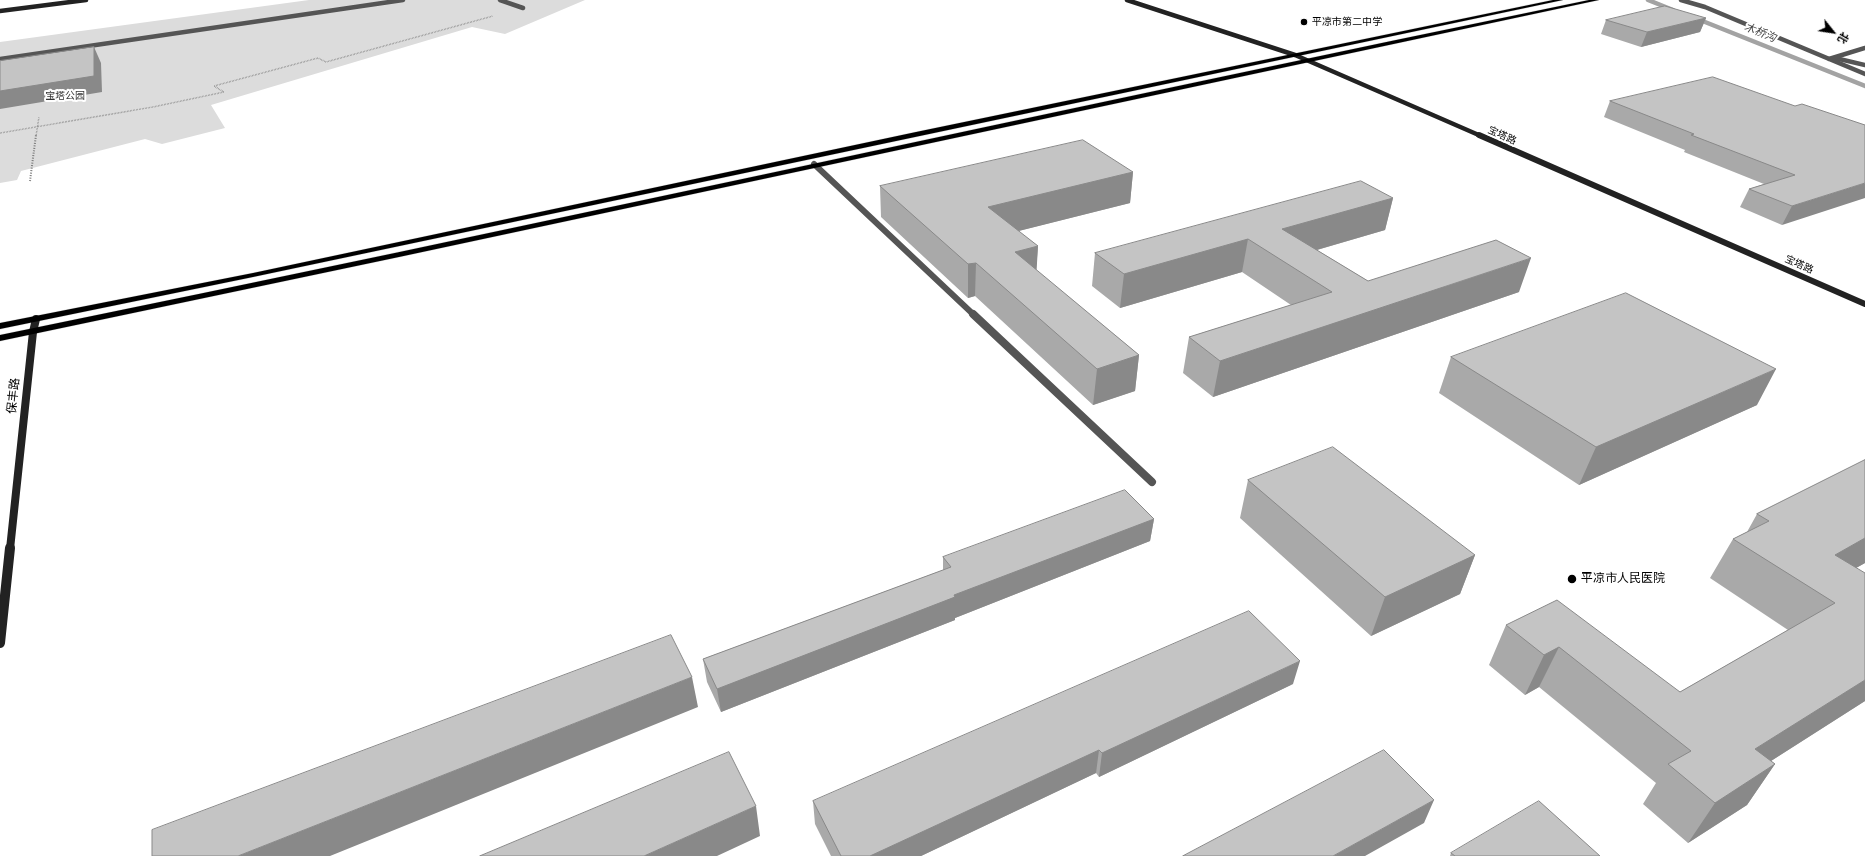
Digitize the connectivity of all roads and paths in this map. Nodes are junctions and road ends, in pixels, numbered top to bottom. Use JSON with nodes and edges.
{"nodes":[{"id":1,"x":58,"y":0,"type":"edge"},
{"id":2,"x":86,"y":0,"type":"edge"},
{"id":3,"x":403,"y":0,"type":"edge"},
{"id":4,"x":500,"y":0,"type":"edge"},
{"id":5,"x":1127,"y":0,"type":"edge"},
{"id":6,"x":1560,"y":0,"type":"edge"},
{"id":7,"x":1596,"y":0,"type":"edge"},
{"id":8,"x":1681,"y":0,"type":"edge"},
{"id":9,"x":0,"y":8,"type":"edge"},
{"id":10,"x":523,"y":8,"type":"joint"},
{"id":11,"x":0,"y":11,"type":"edge"},
{"id":12,"x":1865,"y":48,"type":"edge"},
{"id":13,"x":1295,"y":55,"type":"junction"},
{"id":14,"x":1835,"y":58,"type":"junction"},
{"id":15,"x":1829,"y":59,"type":"junction"},
{"id":16,"x":0,"y":60,"type":"edge"},
{"id":17,"x":1306,"y":60,"type":"junction"},
{"id":18,"x":1865,"y":65,"type":"edge"},
{"id":19,"x":1865,"y":74,"type":"edge"},
{"id":20,"x":1023,"y":111,"type":"junction"},
{"id":21,"x":39,"y":117,"type":"dead end"},
{"id":22,"x":1034,"y":117,"type":"junction"},
{"id":23,"x":38,"y":127,"type":"junction"},
{"id":24,"x":0,"y":133,"type":"edge"},
{"id":25,"x":814,"y":164,"type":"junction"},
{"id":26,"x":30,"y":181,"type":"dead end"},
{"id":27,"x":1865,"y":304,"type":"edge"},
{"id":28,"x":36,"y":319,"type":"junction"},
{"id":29,"x":0,"y":326,"type":"edge"},
{"id":30,"x":33,"y":332,"type":"junction"},
{"id":31,"x":0,"y":338,"type":"edge"},
{"id":32,"x":1152,"y":482,"type":"dead end"},
{"id":33,"x":0,"y":643,"type":"edge"}],
"edges":[{"from":1,"to":9,"type":"street"},
{"from":2,"to":11,"type":"street"},
{"from":3,"to":16,"type":"street"},
{"from":4,"to":10,"type":"street"},
{"from":5,"to":13,"type":"street","name":"宝塔路"},
{"from":6,"to":13,"type":"main road"},
{"from":7,"to":17,"type":"main road"},
{"from":8,"to":15,"type":"street"},
{"from":10,"to":23,"type":"path"},
{"from":12,"to":14,"type":"street"},
{"from":13,"to":17,"type":"street","name":"宝塔路"},
{"from":13,"to":20,"type":"main road"},
{"from":14,"to":15,"type":"street"},
{"from":14,"to":18,"type":"street"},
{"from":15,"to":19,"type":"street"},
{"from":17,"to":22,"type":"main road"},
{"from":17,"to":27,"type":"street","name":"宝塔路"},
{"from":20,"to":22,"type":"main road"},
{"from":20,"to":28,"type":"main road"},
{"from":21,"to":23,"type":"path"},
{"from":22,"to":25,"type":"main road"},
{"from":23,"to":24,"type":"path"},
{"from":23,"to":26,"type":"path"},
{"from":25,"to":30,"type":"main road"},
{"from":25,"to":32,"type":"street"},
{"from":28,"to":29,"type":"main road"},
{"from":28,"to":30,"type":"street","name":"保丰路"},
{"from":30,"to":31,"type":"main road"},
{"from":30,"to":33,"type":"street","name":"保丰路"}]}
